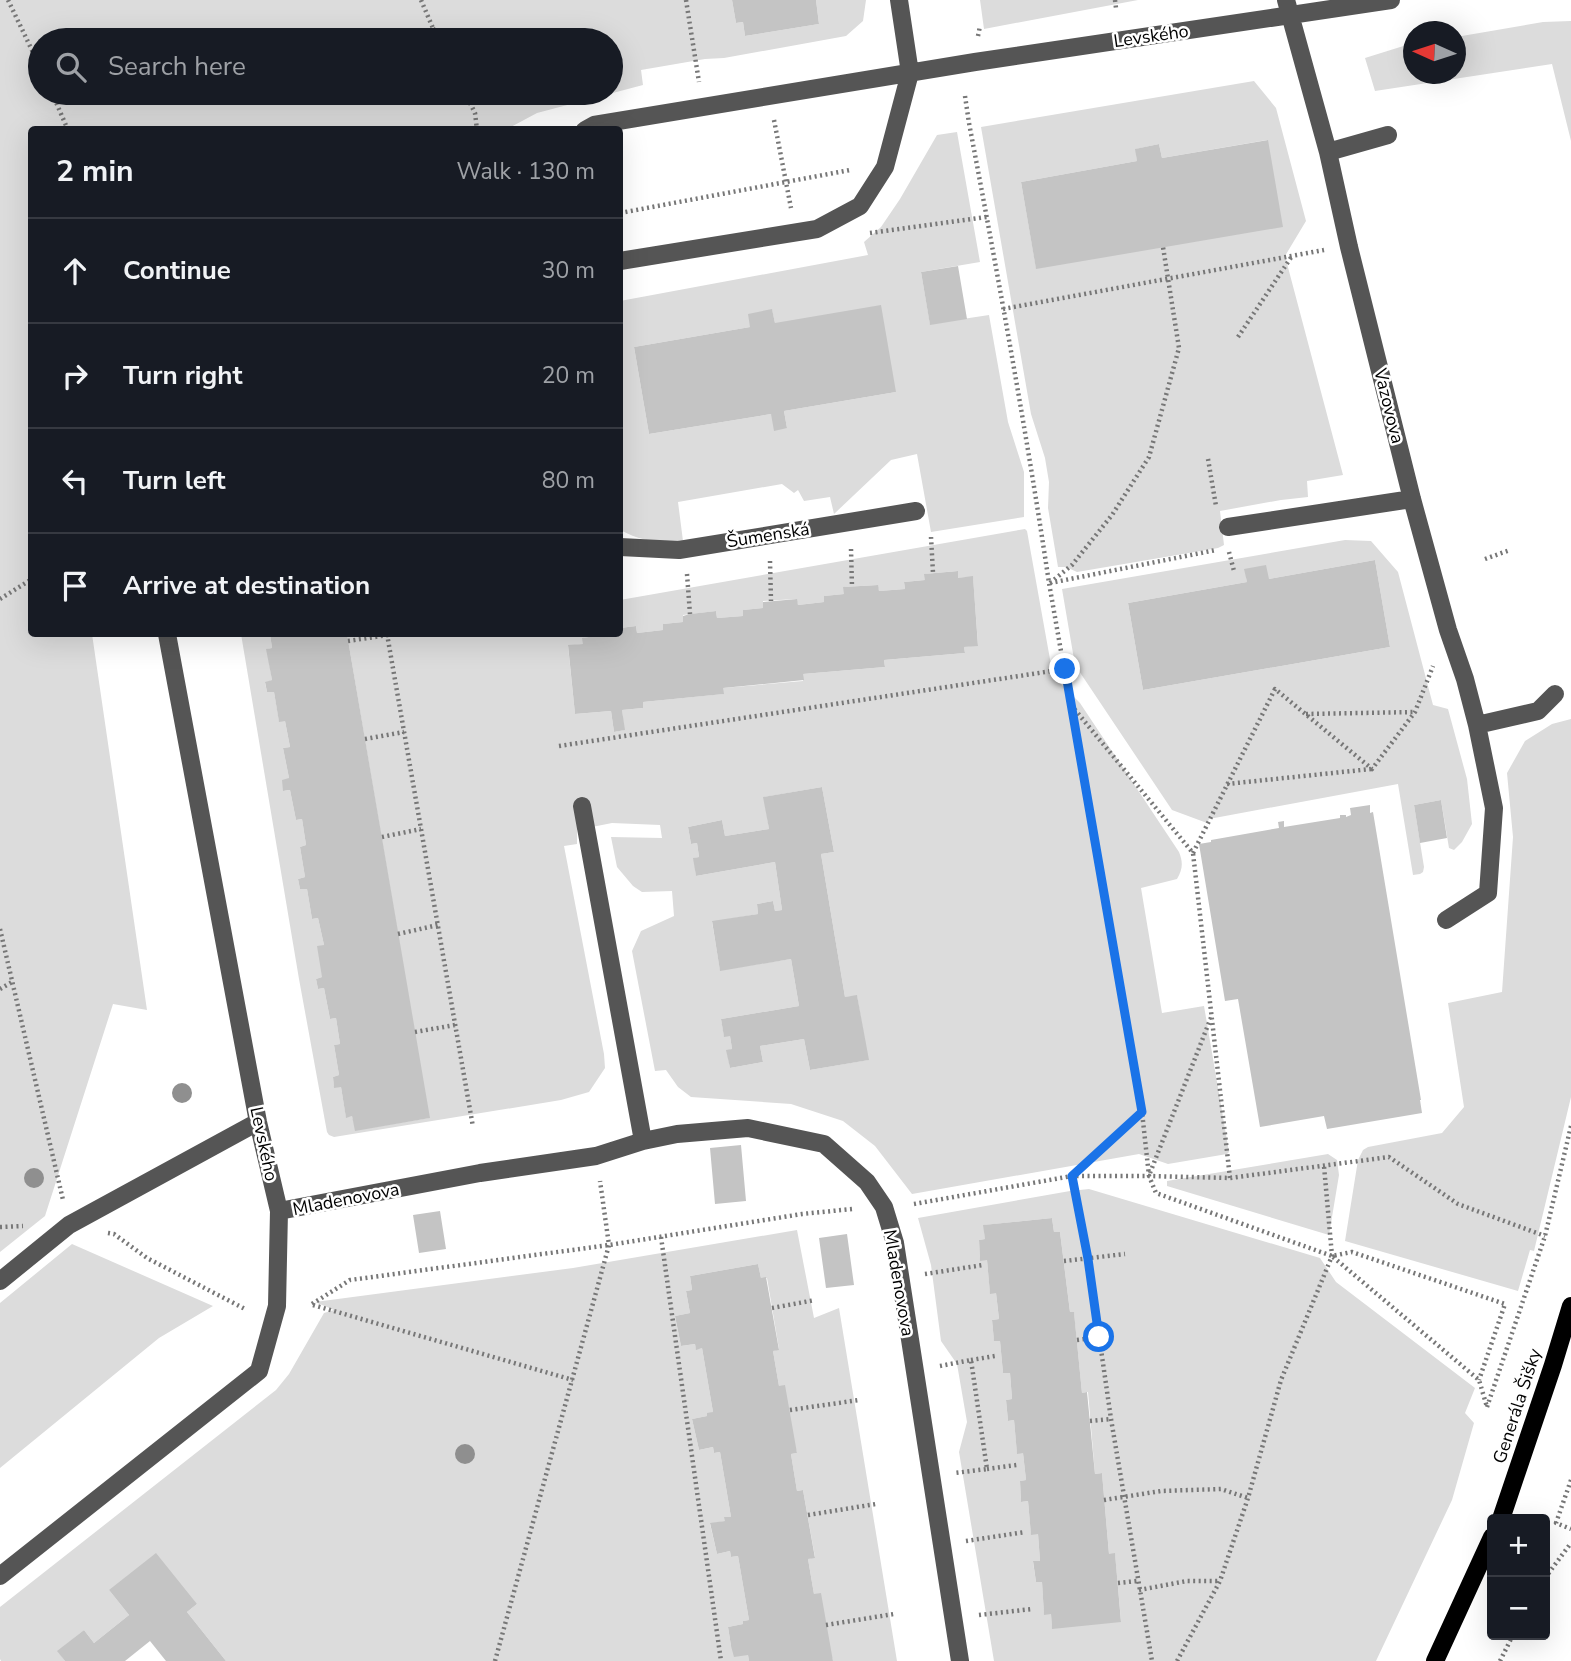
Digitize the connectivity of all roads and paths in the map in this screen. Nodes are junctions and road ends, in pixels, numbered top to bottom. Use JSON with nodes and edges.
{"nodes":[{"id":1,"x":8,"y":0,"type":"edge"},
{"id":2,"x":421,"y":0,"type":"edge"},
{"id":3,"x":686,"y":0,"type":"edge"},
{"id":4,"x":899,"y":0,"type":"edge"},
{"id":5,"x":1115,"y":0,"type":"edge"},
{"id":6,"x":1391,"y":0,"type":"edge"},
{"id":7,"x":1116,"y":8,"type":"dead end"},
{"id":8,"x":1288,"y":8,"type":"edge"},
{"id":9,"x":432,"y":28,"type":"edge"},
{"id":10,"x":28,"y":41,"type":"edge"},
{"id":11,"x":911,"y":73,"type":"junction"},
{"id":12,"x":769,"y":96,"type":"junction"},
{"id":13,"x":965,"y":96,"type":"dead end"},
{"id":14,"x":57,"y":105,"type":"edge"},
{"id":15,"x":471,"y":105,"type":"edge"},
{"id":16,"x":703,"y":107,"type":"junction"},
{"id":17,"x":66,"y":126,"type":"edge"},
{"id":18,"x":477,"y":126,"type":"edge"},
{"id":19,"x":592,"y":126,"type":"edge"},
{"id":20,"x":1388,"y":135,"type":"dead end"},
{"id":21,"x":1328,"y":152,"type":"junction"},
{"id":22,"x":885,"y":167,"type":"junction"},
{"id":23,"x":786,"y":182,"type":"junction"},
{"id":24,"x":623,"y":212,"type":"edge"},
{"id":25,"x":987,"y":217,"type":"junction"},
{"id":26,"x":795,"y":233,"type":"junction"},
{"id":27,"x":869,"y":233,"type":"dead end"},
{"id":28,"x":1163,"y":247,"type":"dead end"},
{"id":29,"x":1349,"y":247,"type":"junction"},
{"id":30,"x":1292,"y":255,"type":"junction"},
{"id":31,"x":623,"y":261,"type":"edge"},
{"id":32,"x":1169,"y":280,"type":"junction"},
{"id":33,"x":1003,"y":309,"type":"junction"},
{"id":34,"x":1238,"y":337,"type":"dead end"},
{"id":35,"x":1208,"y":459,"type":"dead end"},
{"id":36,"x":1412,"y":499,"type":"junction"},
{"id":37,"x":916,"y":511,"type":"dead end"},
{"id":38,"x":1228,"y":527,"type":"joint"},
{"id":39,"x":931,"y":537,"type":"dead end"},
{"id":40,"x":623,"y":547,"type":"edge"},
{"id":41,"x":851,"y":549,"type":"dead end"},
{"id":42,"x":1510,"y":550,"type":"dead end"},
{"id":43,"x":1485,"y":559,"type":"dead end"},
{"id":44,"x":770,"y":561,"type":"dead end"},
{"id":45,"x":1234,"y":571,"type":"dead end"},
{"id":46,"x":687,"y":573,"type":"dead end"},
{"id":47,"x":933,"y":573,"type":"dead end"},
{"id":48,"x":28,"y":582,"type":"edge"},
{"id":49,"x":1049,"y":583,"type":"junction"},
{"id":50,"x":852,"y":587,"type":"dead end"},
{"id":51,"x":0,"y":599,"type":"edge"},
{"id":52,"x":771,"y":601,"type":"dead end"},
{"id":53,"x":690,"y":614,"type":"dead end"},
{"id":54,"x":1448,"y":630,"type":"junction"},
{"id":55,"x":168,"y":637,"type":"edge"},
{"id":56,"x":370,"y":637,"type":"edge"},
{"id":57,"x":388,"y":637,"type":"edge"},
{"id":58,"x":348,"y":641,"type":"dead end"},
{"id":59,"x":1065,"y":669,"type":"junction"},
{"id":60,"x":1556,"y":694,"type":"dead end"},
{"id":61,"x":1070,"y":704,"type":"junction"},
{"id":62,"x":1415,"y":712,"type":"junction"},
{"id":63,"x":1305,"y":714,"type":"junction"},
{"id":64,"x":1476,"y":725,"type":"junction"},
{"id":65,"x":404,"y":732,"type":"junction"},
{"id":66,"x":365,"y":738,"type":"dead end"},
{"id":67,"x":559,"y":746,"type":"dead end"},
{"id":68,"x":1372,"y":769,"type":"junction"},
{"id":69,"x":1227,"y":784,"type":"junction"},
{"id":70,"x":582,"y":806,"type":"dead end"},
{"id":71,"x":421,"y":829,"type":"junction"},
{"id":72,"x":382,"y":837,"type":"dead end"},
{"id":73,"x":1193,"y":853,"type":"junction"},
{"id":74,"x":1446,"y":920,"type":"dead end"},
{"id":75,"x":438,"y":925,"type":"junction"},
{"id":76,"x":0,"y":929,"type":"edge"},
{"id":77,"x":398,"y":934,"type":"dead end"},
{"id":78,"x":12,"y":982,"type":"junction"},
{"id":79,"x":0,"y":989,"type":"edge"},
{"id":80,"x":1212,"y":1015,"type":"junction"},
{"id":81,"x":455,"y":1025,"type":"junction"},
{"id":82,"x":415,"y":1032,"type":"dead end"},
{"id":83,"x":1142,"y":1112,"type":"junction"},
{"id":84,"x":258,"y":1122,"type":"junction"},
{"id":85,"x":1571,"y":1126,"type":"edge"},
{"id":86,"x":473,"y":1127,"type":"dead end"},
{"id":87,"x":643,"y":1142,"type":"junction"},
{"id":88,"x":596,"y":1157,"type":"junction"},
{"id":89,"x":1324,"y":1166,"type":"junction"},
{"id":90,"x":1072,"y":1176,"type":"junction"},
{"id":91,"x":1149,"y":1176,"type":"junction"},
{"id":92,"x":1230,"y":1178,"type":"junction"},
{"id":93,"x":914,"y":1204,"type":"dead end"},
{"id":94,"x":862,"y":1208,"type":"dead end"},
{"id":95,"x":279,"y":1211,"type":"junction"},
{"id":96,"x":69,"y":1225,"type":"junction"},
{"id":97,"x":1545,"y":1236,"type":"junction"},
{"id":98,"x":661,"y":1237,"type":"junction"},
{"id":99,"x":609,"y":1245,"type":"junction"},
{"id":100,"x":1125,"y":1254,"type":"dead end"},
{"id":101,"x":1332,"y":1256,"type":"junction"},
{"id":102,"x":1088,"y":1259,"type":"junction"},
{"id":103,"x":1064,"y":1261,"type":"dead end"},
{"id":104,"x":982,"y":1265,"type":"dead end"},
{"id":105,"x":900,"y":1278,"type":"junction"},
{"id":106,"x":0,"y":1281,"type":"edge"},
{"id":107,"x":815,"y":1300,"type":"dead end"},
{"id":108,"x":1571,"y":1306,"type":"edge"},
{"id":109,"x":772,"y":1308,"type":"dead end"},
{"id":110,"x":245,"y":1309,"type":"dead end"},
{"id":111,"x":1099,"y":1337,"type":"junction"},
{"id":112,"x":1077,"y":1340,"type":"dead end"},
{"id":113,"x":995,"y":1356,"type":"dead end"},
{"id":114,"x":971,"y":1360,"type":"junction"},
{"id":115,"x":914,"y":1372,"type":"junction"},
{"id":116,"x":573,"y":1380,"type":"junction"},
{"id":117,"x":1479,"y":1380,"type":"junction"},
{"id":118,"x":859,"y":1400,"type":"dead end"},
{"id":119,"x":790,"y":1410,"type":"dead end"},
{"id":120,"x":1111,"y":1419,"type":"junction"},
{"id":121,"x":1090,"y":1420,"type":"dead end"},
{"id":122,"x":1017,"y":1465,"type":"dead end"},
{"id":123,"x":987,"y":1469,"type":"junction"},
{"id":124,"x":930,"y":1476,"type":"junction"},
{"id":125,"x":1571,"y":1480,"type":"edge"},
{"id":126,"x":1124,"y":1498,"type":"junction"},
{"id":127,"x":1248,"y":1498,"type":"junction"},
{"id":128,"x":1104,"y":1500,"type":"dead end"},
{"id":129,"x":876,"y":1504,"type":"dead end"},
{"id":130,"x":1503,"y":1514,"type":"edge"},
{"id":131,"x":808,"y":1515,"type":"dead end"},
{"id":132,"x":1571,"y":1529,"type":"edge"},
{"id":133,"x":1025,"y":1532,"type":"dead end"},
{"id":134,"x":1571,"y":1543,"type":"edge"},
{"id":135,"x":941,"y":1544,"type":"junction"},
{"id":136,"x":1487,"y":1548,"type":"edge"},
{"id":137,"x":0,"y":1576,"type":"edge"},
{"id":138,"x":1546,"y":1577,"type":"edge"},
{"id":139,"x":1137,"y":1581,"type":"junction"},
{"id":140,"x":1220,"y":1581,"type":"junction"},
{"id":141,"x":1118,"y":1583,"type":"dead end"},
{"id":142,"x":1139,"y":1590,"type":"junction"},
{"id":143,"x":1032,"y":1609,"type":"dead end"},
{"id":144,"x":894,"y":1614,"type":"dead end"},
{"id":145,"x":953,"y":1618,"type":"junction"},
{"id":146,"x":826,"y":1625,"type":"dead end"},
{"id":147,"x":1510,"y":1640,"type":"edge"},
{"id":148,"x":495,"y":1661,"type":"edge"},
{"id":149,"x":721,"y":1661,"type":"edge"},
{"id":150,"x":960,"y":1661,"type":"edge"},
{"id":151,"x":1152,"y":1661,"type":"edge"},
{"id":152,"x":1177,"y":1661,"type":"edge"},
{"id":153,"x":1435,"y":1661,"type":"edge"},
{"id":154,"x":1500,"y":1661,"type":"edge"}],
"edges":[{"from":1,"to":10,"type":"path"},
{"from":2,"to":9,"type":"path"},
{"from":3,"to":16,"type":"path"},
{"from":4,"to":11,"type":"street"},
{"from":5,"to":7,"type":"path"},
{"from":6,"to":8,"type":"street","name":"Levského"},
{"from":8,"to":11,"type":"street","name":"Levského"},
{"from":8,"to":21,"type":"street","name":"Vazovova"},
{"from":11,"to":12,"type":"street","name":"Levského"},
{"from":11,"to":22,"type":"street"},
{"from":12,"to":16,"type":"street","name":"Levského"},
{"from":12,"to":23,"type":"path"},
{"from":13,"to":25,"type":"path"},
{"from":14,"to":17,"type":"path"},
{"from":15,"to":18,"type":"path"},
{"from":16,"to":19,"type":"street","name":"Levského"},
{"from":20,"to":21,"type":"street"},
{"from":21,"to":29,"type":"street","name":"Vazovova"},
{"from":22,"to":23,"type":"path"},
{"from":22,"to":26,"type":"street"},
{"from":23,"to":24,"type":"path"},
{"from":23,"to":26,"type":"path"},
{"from":25,"to":27,"type":"path"},
{"from":25,"to":33,"type":"path"},
{"from":26,"to":31,"type":"street"},
{"from":28,"to":32,"type":"path"},
{"from":29,"to":30,"type":"path"},
{"from":29,"to":36,"type":"street","name":"Vazovova"},
{"from":30,"to":32,"type":"path"},
{"from":30,"to":34,"type":"path"},
{"from":32,"to":33,"type":"path"},
{"from":32,"to":49,"type":"path"},
{"from":33,"to":49,"type":"path"},
{"from":35,"to":38,"type":"path"},
{"from":36,"to":38,"type":"street"},
{"from":36,"to":54,"type":"street","name":"Vazovova"},
{"from":37,"to":40,"type":"street","name":"Šumenská"},
{"from":39,"to":47,"type":"path"},
{"from":41,"to":50,"type":"path"},
{"from":42,"to":43,"type":"path"},
{"from":44,"to":52,"type":"path"},
{"from":45,"to":49,"type":"path"},
{"from":46,"to":53,"type":"path"},
{"from":48,"to":51,"type":"path"},
{"from":49,"to":59,"type":"path"},
{"from":54,"to":62,"type":"path"},
{"from":54,"to":64,"type":"street","name":"Vazovova"},
{"from":55,"to":84,"type":"street","name":"Levského"},
{"from":56,"to":58,"type":"path"},
{"from":57,"to":65,"type":"path"},
{"from":59,"to":61,"type":"path"},
{"from":59,"to":67,"type":"path"},
{"from":60,"to":64,"type":"street"},
{"from":61,"to":73,"type":"path"},
{"from":61,"to":83,"type":"path"},
{"from":62,"to":63,"type":"path"},
{"from":62,"to":68,"type":"path"},
{"from":63,"to":68,"type":"path"},
{"from":63,"to":69,"type":"path"},
{"from":64,"to":74,"type":"street","name":"Vazovova"},
{"from":65,"to":66,"type":"path"},
{"from":65,"to":71,"type":"path"},
{"from":68,"to":69,"type":"path"},
{"from":69,"to":73,"type":"path"},
{"from":70,"to":87,"type":"street"},
{"from":71,"to":72,"type":"path"},
{"from":71,"to":75,"type":"path"},
{"from":73,"to":80,"type":"path"},
{"from":75,"to":77,"type":"path"},
{"from":75,"to":81,"type":"path"},
{"from":76,"to":78,"type":"path"},
{"from":78,"to":79,"type":"path"},
{"from":78,"to":96,"type":"path"},
{"from":80,"to":91,"type":"path"},
{"from":80,"to":92,"type":"path"},
{"from":81,"to":82,"type":"path"},
{"from":81,"to":86,"type":"path"},
{"from":83,"to":90,"type":"path"},
{"from":83,"to":91,"type":"path"},
{"from":84,"to":95,"type":"street","name":"Levského"},
{"from":84,"to":96,"type":"street"},
{"from":85,"to":97,"type":"path"},
{"from":87,"to":88,"type":"street","name":"Mladenovova"},
{"from":87,"to":105,"type":"street","name":"Mladenovova"},
{"from":88,"to":95,"type":"street","name":"Mladenovova"},
{"from":88,"to":99,"type":"path"},
{"from":89,"to":92,"type":"path"},
{"from":89,"to":97,"type":"path"},
{"from":89,"to":101,"type":"path"},
{"from":90,"to":91,"type":"path"},
{"from":90,"to":93,"type":"path"},
{"from":90,"to":102,"type":"path"},
{"from":91,"to":92,"type":"path"},
{"from":91,"to":101,"type":"path"},
{"from":94,"to":98,"type":"path"},
{"from":95,"to":137,"type":"street","name":"Levského"},
{"from":96,"to":106,"type":"street"},
{"from":96,"to":110,"type":"path"},
{"from":97,"to":117,"type":"path"},
{"from":98,"to":99,"type":"path"},
{"from":98,"to":149,"type":"path"},
{"from":99,"to":116,"type":"path"},
{"from":99,"to":116,"type":"path"},
{"from":100,"to":102,"type":"path"},
{"from":101,"to":117,"type":"path"},
{"from":101,"to":117,"type":"path"},
{"from":101,"to":127,"type":"path"},
{"from":102,"to":103,"type":"path"},
{"from":102,"to":111,"type":"path"},
{"from":104,"to":105,"type":"path"},
{"from":105,"to":115,"type":"street","name":"Mladenovova"},
{"from":107,"to":109,"type":"path"},
{"from":108,"to":130,"type":"main road","name":"Generála Šišky"},
{"from":111,"to":112,"type":"path"},
{"from":111,"to":120,"type":"path"},
{"from":113,"to":114,"type":"path"},
{"from":114,"to":115,"type":"path"},
{"from":114,"to":123,"type":"path"},
{"from":115,"to":124,"type":"street","name":"Mladenovova"},
{"from":116,"to":148,"type":"path"},
{"from":118,"to":119,"type":"path"},
{"from":120,"to":121,"type":"path"},
{"from":120,"to":126,"type":"path"},
{"from":122,"to":123,"type":"path"},
{"from":123,"to":124,"type":"path"},
{"from":124,"to":135,"type":"street","name":"Mladenovova"},
{"from":125,"to":132,"type":"path"},
{"from":126,"to":127,"type":"path"},
{"from":126,"to":128,"type":"path"},
{"from":126,"to":139,"type":"path"},
{"from":127,"to":140,"type":"path"},
{"from":129,"to":131,"type":"path"},
{"from":133,"to":135,"type":"path"},
{"from":134,"to":138,"type":"path"},
{"from":135,"to":145,"type":"street","name":"Mladenovova"},
{"from":136,"to":153,"type":"main road"},
{"from":139,"to":141,"type":"path"},
{"from":139,"to":142,"type":"path"},
{"from":140,"to":142,"type":"path"},
{"from":140,"to":152,"type":"path"},
{"from":142,"to":151,"type":"path"},
{"from":143,"to":145,"type":"path"},
{"from":144,"to":146,"type":"path"},
{"from":145,"to":150,"type":"street","name":"Mladenovova"},
{"from":147,"to":154,"type":"path"}]}
